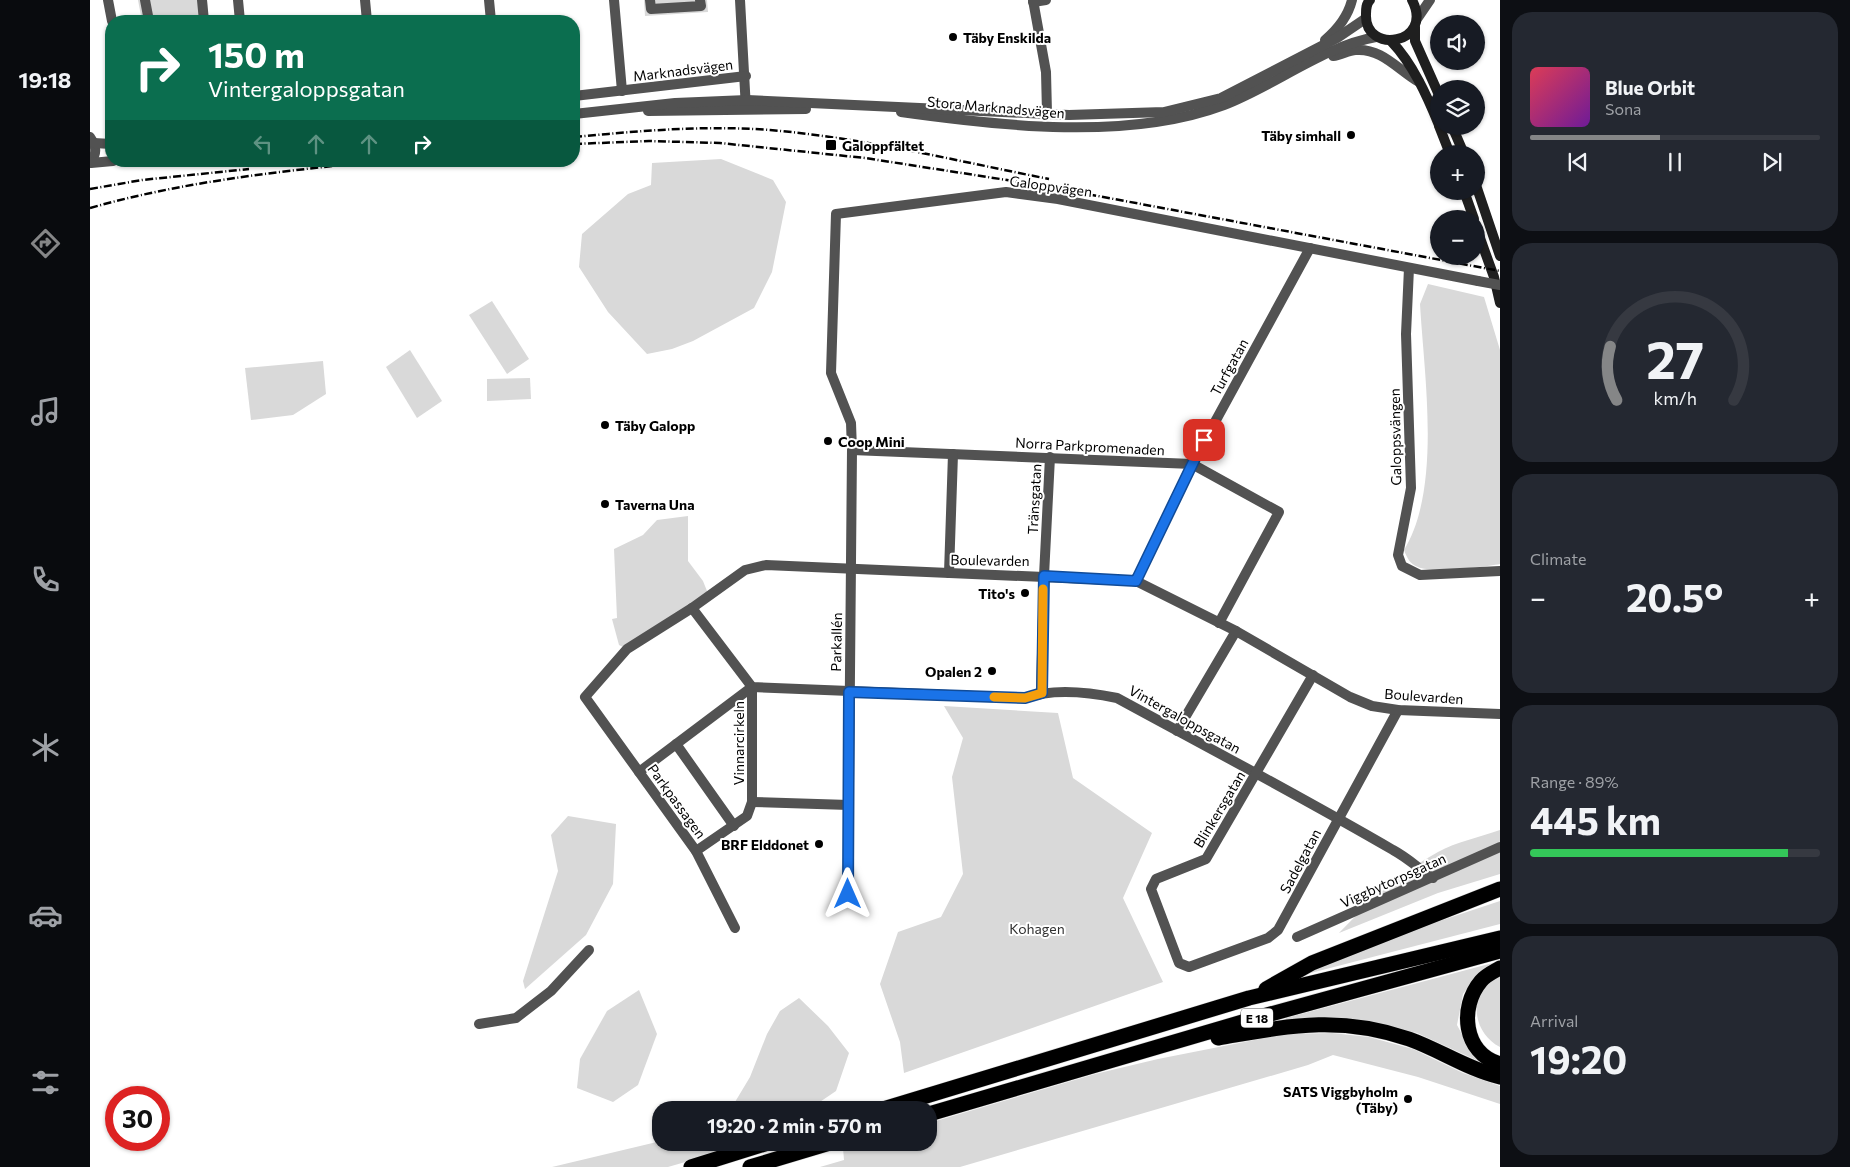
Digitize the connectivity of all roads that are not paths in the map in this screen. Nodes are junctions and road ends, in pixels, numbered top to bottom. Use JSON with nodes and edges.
{"nodes":[{"id":1,"x":108,"y":0,"type":"edge"},
{"id":2,"x":145,"y":0,"type":"edge"},
{"id":3,"x":202,"y":0,"type":"edge"},
{"id":4,"x":238,"y":0,"type":"edge"},
{"id":5,"x":365,"y":0,"type":"edge"},
{"id":6,"x":489,"y":0,"type":"edge"},
{"id":7,"x":614,"y":0,"type":"edge"},
{"id":8,"x":650,"y":0,"type":"edge"},
{"id":9,"x":700,"y":0,"type":"edge"},
{"id":10,"x":740,"y":0,"type":"edge"},
{"id":11,"x":1046,"y":0,"type":"edge"},
{"id":12,"x":1352,"y":0,"type":"edge"},
{"id":13,"x":1412,"y":0,"type":"edge"},
{"id":14,"x":1430,"y":0,"type":"edge"},
{"id":15,"x":1033,"y":1,"type":"edge"},
{"id":16,"x":1368,"y":1,"type":"edge"},
{"id":17,"x":111,"y":15,"type":"edge"},
{"id":18,"x":148,"y":15,"type":"edge"},
{"id":19,"x":203,"y":15,"type":"edge"},
{"id":20,"x":239,"y":15,"type":"edge"},
{"id":21,"x":366,"y":15,"type":"edge"},
{"id":22,"x":490,"y":15,"type":"edge"},
{"id":23,"x":1365,"y":19,"type":"junction"},
{"id":24,"x":1416,"y":23,"type":"junction"},
{"id":25,"x":1376,"y":37,"type":"junction"},
{"id":26,"x":1391,"y":41,"type":"junction"},
{"id":27,"x":1313,"y":49,"type":"junction"},
{"id":28,"x":1318,"y":59,"type":"junction"},
{"id":29,"x":746,"y":76,"type":"junction"},
{"id":30,"x":1432,"y":80,"type":"edge"},
{"id":31,"x":1419,"y":82,"type":"junction"},
{"id":32,"x":622,"y":91,"type":"junction"},
{"id":33,"x":580,"y":95,"type":"edge"},
{"id":34,"x":746,"y":106,"type":"junction"},
{"id":35,"x":1430,"y":106,"type":"edge"},
{"id":36,"x":1047,"y":113,"type":"junction"},
{"id":37,"x":580,"y":114,"type":"edge"},
{"id":38,"x":1048,"y":127,"type":"junction"},
{"id":39,"x":92,"y":140,"type":"edge"},
{"id":40,"x":105,"y":143,"type":"edge"},
{"id":41,"x":105,"y":162,"type":"edge"},
{"id":42,"x":90,"y":163,"type":"edge"},
{"id":43,"x":1481,"y":200,"type":"edge"},
{"id":44,"x":1310,"y":248,"type":"junction"},
{"id":45,"x":1485,"y":252,"type":"edge"},
{"id":46,"x":1500,"y":256,"type":"edge"},
{"id":47,"x":1409,"y":268,"type":"junction"},
{"id":48,"x":1500,"y":285,"type":"edge"},
{"id":49,"x":1500,"y":303,"type":"edge"},
{"id":50,"x":852,"y":450,"type":"junction"},
{"id":51,"x":953,"y":454,"type":"junction"},
{"id":52,"x":1050,"y":457,"type":"junction"},
{"id":53,"x":1192,"y":464,"type":"junction"},
{"id":54,"x":850,"y":569,"type":"junction"},
{"id":55,"x":1499,"y":571,"type":"edge"},
{"id":56,"x":949,"y":573,"type":"junction"},
{"id":57,"x":1044,"y":576,"type":"junction"},
{"id":58,"x":1136,"y":581,"type":"junction"},
{"id":59,"x":692,"y":608,"type":"junction"},
{"id":60,"x":1219,"y":623,"type":"junction"},
{"id":61,"x":1236,"y":631,"type":"junction"},
{"id":62,"x":1313,"y":675,"type":"junction"},
{"id":63,"x":752,"y":687,"type":"junction"},
{"id":64,"x":849,"y":692,"type":"junction"},
{"id":65,"x":1042,"y":693,"type":"junction"},
{"id":66,"x":585,"y":698,"type":"joint"},
{"id":67,"x":1398,"y":710,"type":"junction"},
{"id":68,"x":1500,"y":714,"type":"edge"},
{"id":69,"x":1177,"y":731,"type":"junction"},
{"id":70,"x":676,"y":744,"type":"junction"},
{"id":71,"x":639,"y":772,"type":"junction"},
{"id":72,"x":1256,"y":773,"type":"junction"},
{"id":73,"x":752,"y":802,"type":"junction"},
{"id":74,"x":849,"y":805,"type":"junction"},
{"id":75,"x":1338,"y":818,"type":"junction"},
{"id":76,"x":734,"y":826,"type":"junction"},
{"id":77,"x":1500,"y":847,"type":"edge"},
{"id":78,"x":696,"y":851,"type":"junction"},
{"id":79,"x":1433,"y":878,"type":"junction"},
{"id":80,"x":1500,"y":889,"type":"edge"},
{"id":81,"x":848,"y":894,"type":"dead end"},
{"id":82,"x":1500,"y":894,"type":"edge"},
{"id":83,"x":1462,"y":904,"type":"junction"},
{"id":84,"x":735,"y":928,"type":"dead end"},
{"id":85,"x":1297,"y":937,"type":"dead end"},
{"id":86,"x":1500,"y":938,"type":"edge"},
{"id":87,"x":589,"y":950,"type":"dead end"},
{"id":88,"x":1500,"y":951,"type":"edge"},
{"id":89,"x":1179,"y":963,"type":"joint"},
{"id":90,"x":1500,"y":968,"type":"edge"},
{"id":91,"x":1249,"y":998,"type":"junction"},
{"id":92,"x":1467,"y":1016,"type":"junction"},
{"id":93,"x":479,"y":1024,"type":"dead end"},
{"id":94,"x":1500,"y":1054,"type":"edge"},
{"id":95,"x":1500,"y":1064,"type":"edge"},
{"id":96,"x":1500,"y":1077,"type":"edge"},
{"id":97,"x":1015,"y":1089,"type":"junction"},
{"id":98,"x":910,"y":1101,"type":"edge"},
{"id":99,"x":937,"y":1112,"type":"edge"},
{"id":100,"x":743,"y":1151,"type":"edge"},
{"id":101,"x":803,"y":1151,"type":"edge"},
{"id":102,"x":691,"y":1167,"type":"edge"},
{"id":103,"x":750,"y":1167,"type":"edge"}],
"edges":[{"from":1,"to":17,"type":"street"},
{"from":2,"to":18,"type":"street"},
{"from":3,"to":19,"type":"street"},
{"from":4,"to":20,"type":"street"},
{"from":5,"to":21,"type":"street"},
{"from":6,"to":22,"type":"street"},
{"from":7,"to":32,"type":"street","name":"Marknadsvägen"},
{"from":8,"to":9,"type":"street"},
{"from":10,"to":29,"type":"street","name":"Marknadsvägen"},
{"from":11,"to":15,"type":"street"},
{"from":12,"to":27,"type":"street"},
{"from":13,"to":24,"type":"main road"},
{"from":14,"to":24,"type":"street"},
{"from":15,"to":36,"type":"street"},
{"from":16,"to":23,"type":"main road"},
{"from":23,"to":25,"type":"main road"},
{"from":23,"to":27,"type":"street","name":"Stora Marknadsvägen"},
{"from":24,"to":26,"type":"main road"},
{"from":24,"to":30,"type":"main road"},
{"from":25,"to":26,"type":"main road"},
{"from":25,"to":28,"type":"street","name":"Stora Marknadsvägen"},
{"from":26,"to":31,"type":"main road"},
{"from":27,"to":36,"type":"street","name":"Stora Marknadsvägen"},
{"from":28,"to":31,"type":"street"},
{"from":28,"to":38,"type":"street","name":"Stora Marknadsvägen"},
{"from":29,"to":32,"type":"street","name":"Marknadsvägen"},
{"from":29,"to":34,"type":"street","name":"Marknadsvägen"},
{"from":31,"to":35,"type":"main road"},
{"from":32,"to":33,"type":"street","name":"Marknadsvägen"},
{"from":34,"to":36,"type":"street","name":"Stora Marknadsvägen"},
{"from":34,"to":37,"type":"street","name":"Stora Marknadsvägen"},
{"from":34,"to":38,"type":"street","name":"Stora Marknadsvägen"},
{"from":36,"to":38,"type":"street"},
{"from":39,"to":40,"type":"street"},
{"from":39,"to":42,"type":"street"},
{"from":41,"to":42,"type":"street"},
{"from":43,"to":46,"type":"main road"},
{"from":44,"to":47,"type":"street","name":"Galoppvägen"},
{"from":44,"to":50,"type":"street","name":"Galoppvägen"},
{"from":44,"to":53,"type":"street","name":"Turfgatan"},
{"from":45,"to":49,"type":"main road"},
{"from":47,"to":48,"type":"street","name":"Galoppvägen","bridge":true},
{"from":47,"to":55,"type":"street","name":"Galoppsvängen"},
{"from":50,"to":51,"type":"street","name":"Norra Parkpromenaden"},
{"from":50,"to":54,"type":"street","name":"Parkallén"},
{"from":51,"to":52,"type":"street","name":"Norra Parkpromenaden"},
{"from":51,"to":56,"type":"street"},
{"from":52,"to":53,"type":"street","name":"Norra Parkpromenaden"},
{"from":52,"to":57,"type":"street","name":"Tränsgatan"},
{"from":53,"to":58,"type":"street","name":"Turfgatan"},
{"from":53,"to":60,"type":"street","name":"Norra Parkpromenaden"},
{"from":54,"to":56,"type":"street","name":"Boulevarden"},
{"from":54,"to":59,"type":"street","name":"Boulevarden"},
{"from":54,"to":64,"type":"street","name":"Parkallén"},
{"from":56,"to":57,"type":"street","name":"Boulevarden"},
{"from":57,"to":58,"type":"street","name":"Boulevarden"},
{"from":57,"to":65,"type":"street","name":"Tränsgatan"},
{"from":58,"to":60,"type":"street","name":"Boulevarden"},
{"from":59,"to":63,"type":"street"},
{"from":59,"to":66,"type":"street","name":"Boulevarden"},
{"from":60,"to":61,"type":"street","name":"Boulevarden"},
{"from":61,"to":62,"type":"street","name":"Boulevarden"},
{"from":61,"to":69,"type":"street"},
{"from":62,"to":67,"type":"street","name":"Boulevarden"},
{"from":62,"to":72,"type":"street","name":"Blinkersgatan"},
{"from":63,"to":64,"type":"street","name":"Vintergaloppsgatan"},
{"from":63,"to":70,"type":"street","name":"Vinnarcirkeln"},
{"from":63,"to":73,"type":"street","name":"Vinnarcirkeln"},
{"from":64,"to":65,"type":"street","name":"Vintergaloppsgatan"},
{"from":64,"to":74,"type":"street","name":"Parkallén"},
{"from":65,"to":69,"type":"street","name":"Vintergaloppsgatan"},
{"from":66,"to":71,"type":"street","name":"Parkpassagen"},
{"from":67,"to":68,"type":"street","name":"Boulevarden"},
{"from":67,"to":75,"type":"street","name":"Sadelgatan"},
{"from":69,"to":72,"type":"street","name":"Vintergaloppsgatan"},
{"from":70,"to":71,"type":"street","name":"Vinnarcirkeln"},
{"from":70,"to":76,"type":"street","name":"Vinnarcirkeln"},
{"from":71,"to":78,"type":"street","name":"Parkpassagen"},
{"from":72,"to":75,"type":"street","name":"Vintergaloppsgatan"},
{"from":72,"to":89,"type":"street","name":"Blinkersgatan"},
{"from":73,"to":74,"type":"street"},
{"from":73,"to":76,"type":"street","name":"Vinnarcirkeln"},
{"from":74,"to":81,"type":"street","name":"Parkallén"},
{"from":75,"to":79,"type":"street","name":"Vintergaloppsgatan"},
{"from":75,"to":89,"type":"street","name":"Sadelgatan"},
{"from":76,"to":78,"type":"street","name":"Vinnarcirkeln"},
{"from":77,"to":79,"type":"street","name":"Viggbytorpsgatan"},
{"from":78,"to":84,"type":"street","name":"Parkpassagen"},
{"from":79,"to":85,"type":"street","name":"Viggbytorpsgatan"},
{"from":80,"to":83,"type":"highway"},
{"from":82,"to":83,"type":"highway"},
{"from":83,"to":91,"type":"highway"},
{"from":86,"to":91,"type":"highway","number":"E 18"},
{"from":87,"to":93,"type":"street"},
{"from":88,"to":97,"type":"highway","number":"E 18"},
{"from":90,"to":92,"type":"highway"},
{"from":91,"to":98,"type":"highway","number":"E 18"},
{"from":92,"to":94,"type":"highway"},
{"from":92,"to":95,"type":"highway"},
{"from":96,"to":97,"type":"highway"},
{"from":97,"to":99,"type":"highway","number":"E 18"},
{"from":100,"to":102,"type":"highway"},
{"from":101,"to":103,"type":"highway"}]}
